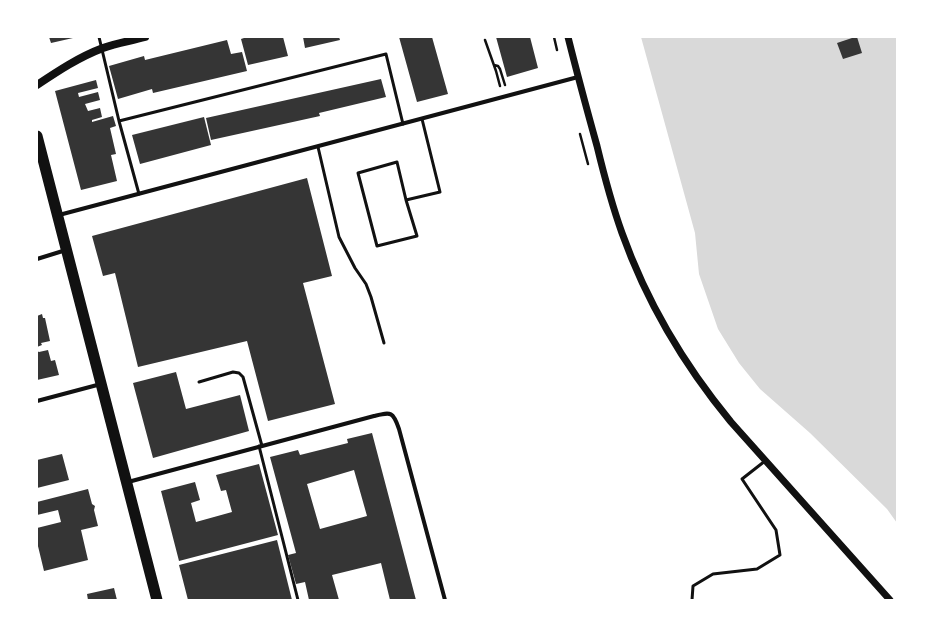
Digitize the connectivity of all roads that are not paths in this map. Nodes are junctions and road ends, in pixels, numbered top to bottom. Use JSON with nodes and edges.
{"nodes":[{"id":1,"x":99,"y":37,"type":"edge"},
{"id":2,"x":145,"y":37,"type":"edge"},
{"id":3,"x":568,"y":37,"type":"edge"},
{"id":4,"x":102,"y":49,"type":"junction"},
{"id":5,"x":578,"y":77,"type":"junction"},
{"id":6,"x":37,"y":85,"type":"edge"},
{"id":7,"x":422,"y":119,"type":"junction"},
{"id":8,"x":120,"y":120,"type":"junction"},
{"id":9,"x":403,"y":124,"type":"junction"},
{"id":10,"x":37,"y":136,"type":"edge"},
{"id":11,"x":318,"y":147,"type":"junction"},
{"id":12,"x":138,"y":194,"type":"junction"},
{"id":13,"x":406,"y":200,"type":"junction"},
{"id":14,"x":58,"y":216,"type":"junction"},
{"id":15,"x":67,"y":250,"type":"junction"},
{"id":16,"x":37,"y":259,"type":"edge"},
{"id":17,"x":384,"y":343,"type":"dead end"},
{"id":18,"x":199,"y":382,"type":"dead end"},
{"id":19,"x":101,"y":384,"type":"junction"},
{"id":20,"x":37,"y":401,"type":"edge"},
{"id":21,"x":260,"y":446,"type":"junction"},
{"id":22,"x":765,"y":460,"type":"junction"},
{"id":23,"x":126,"y":483,"type":"junction"},
{"id":24,"x":157,"y":600,"type":"edge"},
{"id":25,"x":298,"y":600,"type":"edge"},
{"id":26,"x":445,"y":600,"type":"edge"},
{"id":27,"x":692,"y":600,"type":"edge"},
{"id":28,"x":890,"y":600,"type":"edge"}],
"edges":[{"from":1,"to":4,"type":"lane"},
{"from":2,"to":4,"type":"main road"},
{"from":3,"to":5,"type":"street"},
{"from":4,"to":6,"type":"main road"},
{"from":4,"to":8,"type":"lane"},
{"from":5,"to":7,"type":"street"},
{"from":5,"to":22,"type":"street"},
{"from":7,"to":9,"type":"street"},
{"from":7,"to":13,"type":"lane"},
{"from":8,"to":9,"type":"lane"},
{"from":8,"to":12,"type":"lane"},
{"from":9,"to":11,"type":"street"},
{"from":10,"to":14,"type":"highway"},
{"from":11,"to":12,"type":"street"},
{"from":11,"to":17,"type":"lane"},
{"from":12,"to":14,"type":"street"},
{"from":13,"to":13,"type":"lane"},
{"from":14,"to":15,"type":"highway"},
{"from":15,"to":16,"type":"street"},
{"from":15,"to":19,"type":"highway"},
{"from":18,"to":21,"type":"lane"},
{"from":19,"to":20,"type":"street"},
{"from":19,"to":23,"type":"highway"},
{"from":21,"to":23,"type":"street"},
{"from":21,"to":25,"type":"lane"},
{"from":21,"to":26,"type":"street"},
{"from":22,"to":27,"type":"lane"},
{"from":22,"to":28,"type":"street"},
{"from":23,"to":24,"type":"highway"}]}
